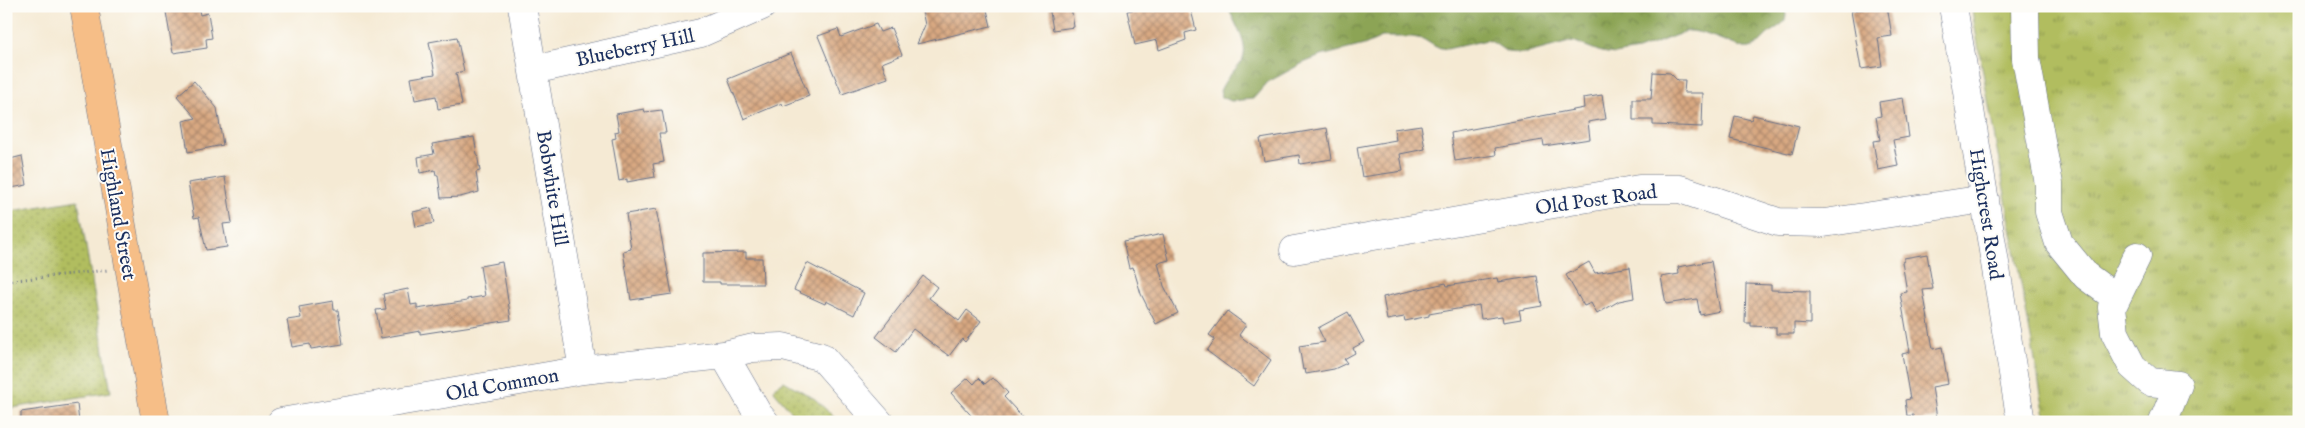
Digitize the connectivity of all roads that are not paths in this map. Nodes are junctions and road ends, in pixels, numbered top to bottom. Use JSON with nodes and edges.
{"nodes":[{"id":1,"x":84,"y":6,"type":"edge"},
{"id":2,"x":522,"y":6,"type":"edge"},
{"id":3,"x":762,"y":6,"type":"edge"},
{"id":4,"x":1953,"y":6,"type":"edge"},
{"id":5,"x":2025,"y":6,"type":"edge"},
{"id":6,"x":533,"y":70,"type":"junction"},
{"id":7,"x":1985,"y":198,"type":"junction"},
{"id":8,"x":1294,"y":250,"type":"dead end"},
{"id":9,"x":2137,"y":256,"type":"dead end"},
{"id":10,"x":2116,"y":298,"type":"junction"},
{"id":11,"x":724,"y":355,"type":"junction"},
{"id":12,"x":582,"y":370,"type":"junction"},
{"id":13,"x":156,"y":422,"type":"edge"},
{"id":14,"x":280,"y":422,"type":"edge"},
{"id":15,"x":765,"y":422,"type":"edge"},
{"id":16,"x":879,"y":422,"type":"edge"},
{"id":17,"x":2021,"y":422,"type":"edge"},
{"id":18,"x":2163,"y":422,"type":"edge"}],
"edges":[{"from":1,"to":13,"type":"main road","name":"Highland Street"},
{"from":2,"to":6,"type":"street","name":"Bobwhite Hill"},
{"from":3,"to":6,"type":"street","name":"Blueberry Hill"},
{"from":4,"to":7,"type":"street","name":"Highcrest Road"},
{"from":5,"to":10,"type":"street"},
{"from":6,"to":12,"type":"street","name":"Bobwhite Hill"},
{"from":7,"to":8,"type":"street","name":"Old Post Road"},
{"from":7,"to":17,"type":"street","name":"Highcrest Road"},
{"from":9,"to":10,"type":"street"},
{"from":10,"to":18,"type":"street"},
{"from":11,"to":12,"type":"street","name":"Old Common"},
{"from":11,"to":15,"type":"street"},
{"from":11,"to":16,"type":"street","name":"Old Common"},
{"from":12,"to":14,"type":"street","name":"Old Common"}]}
